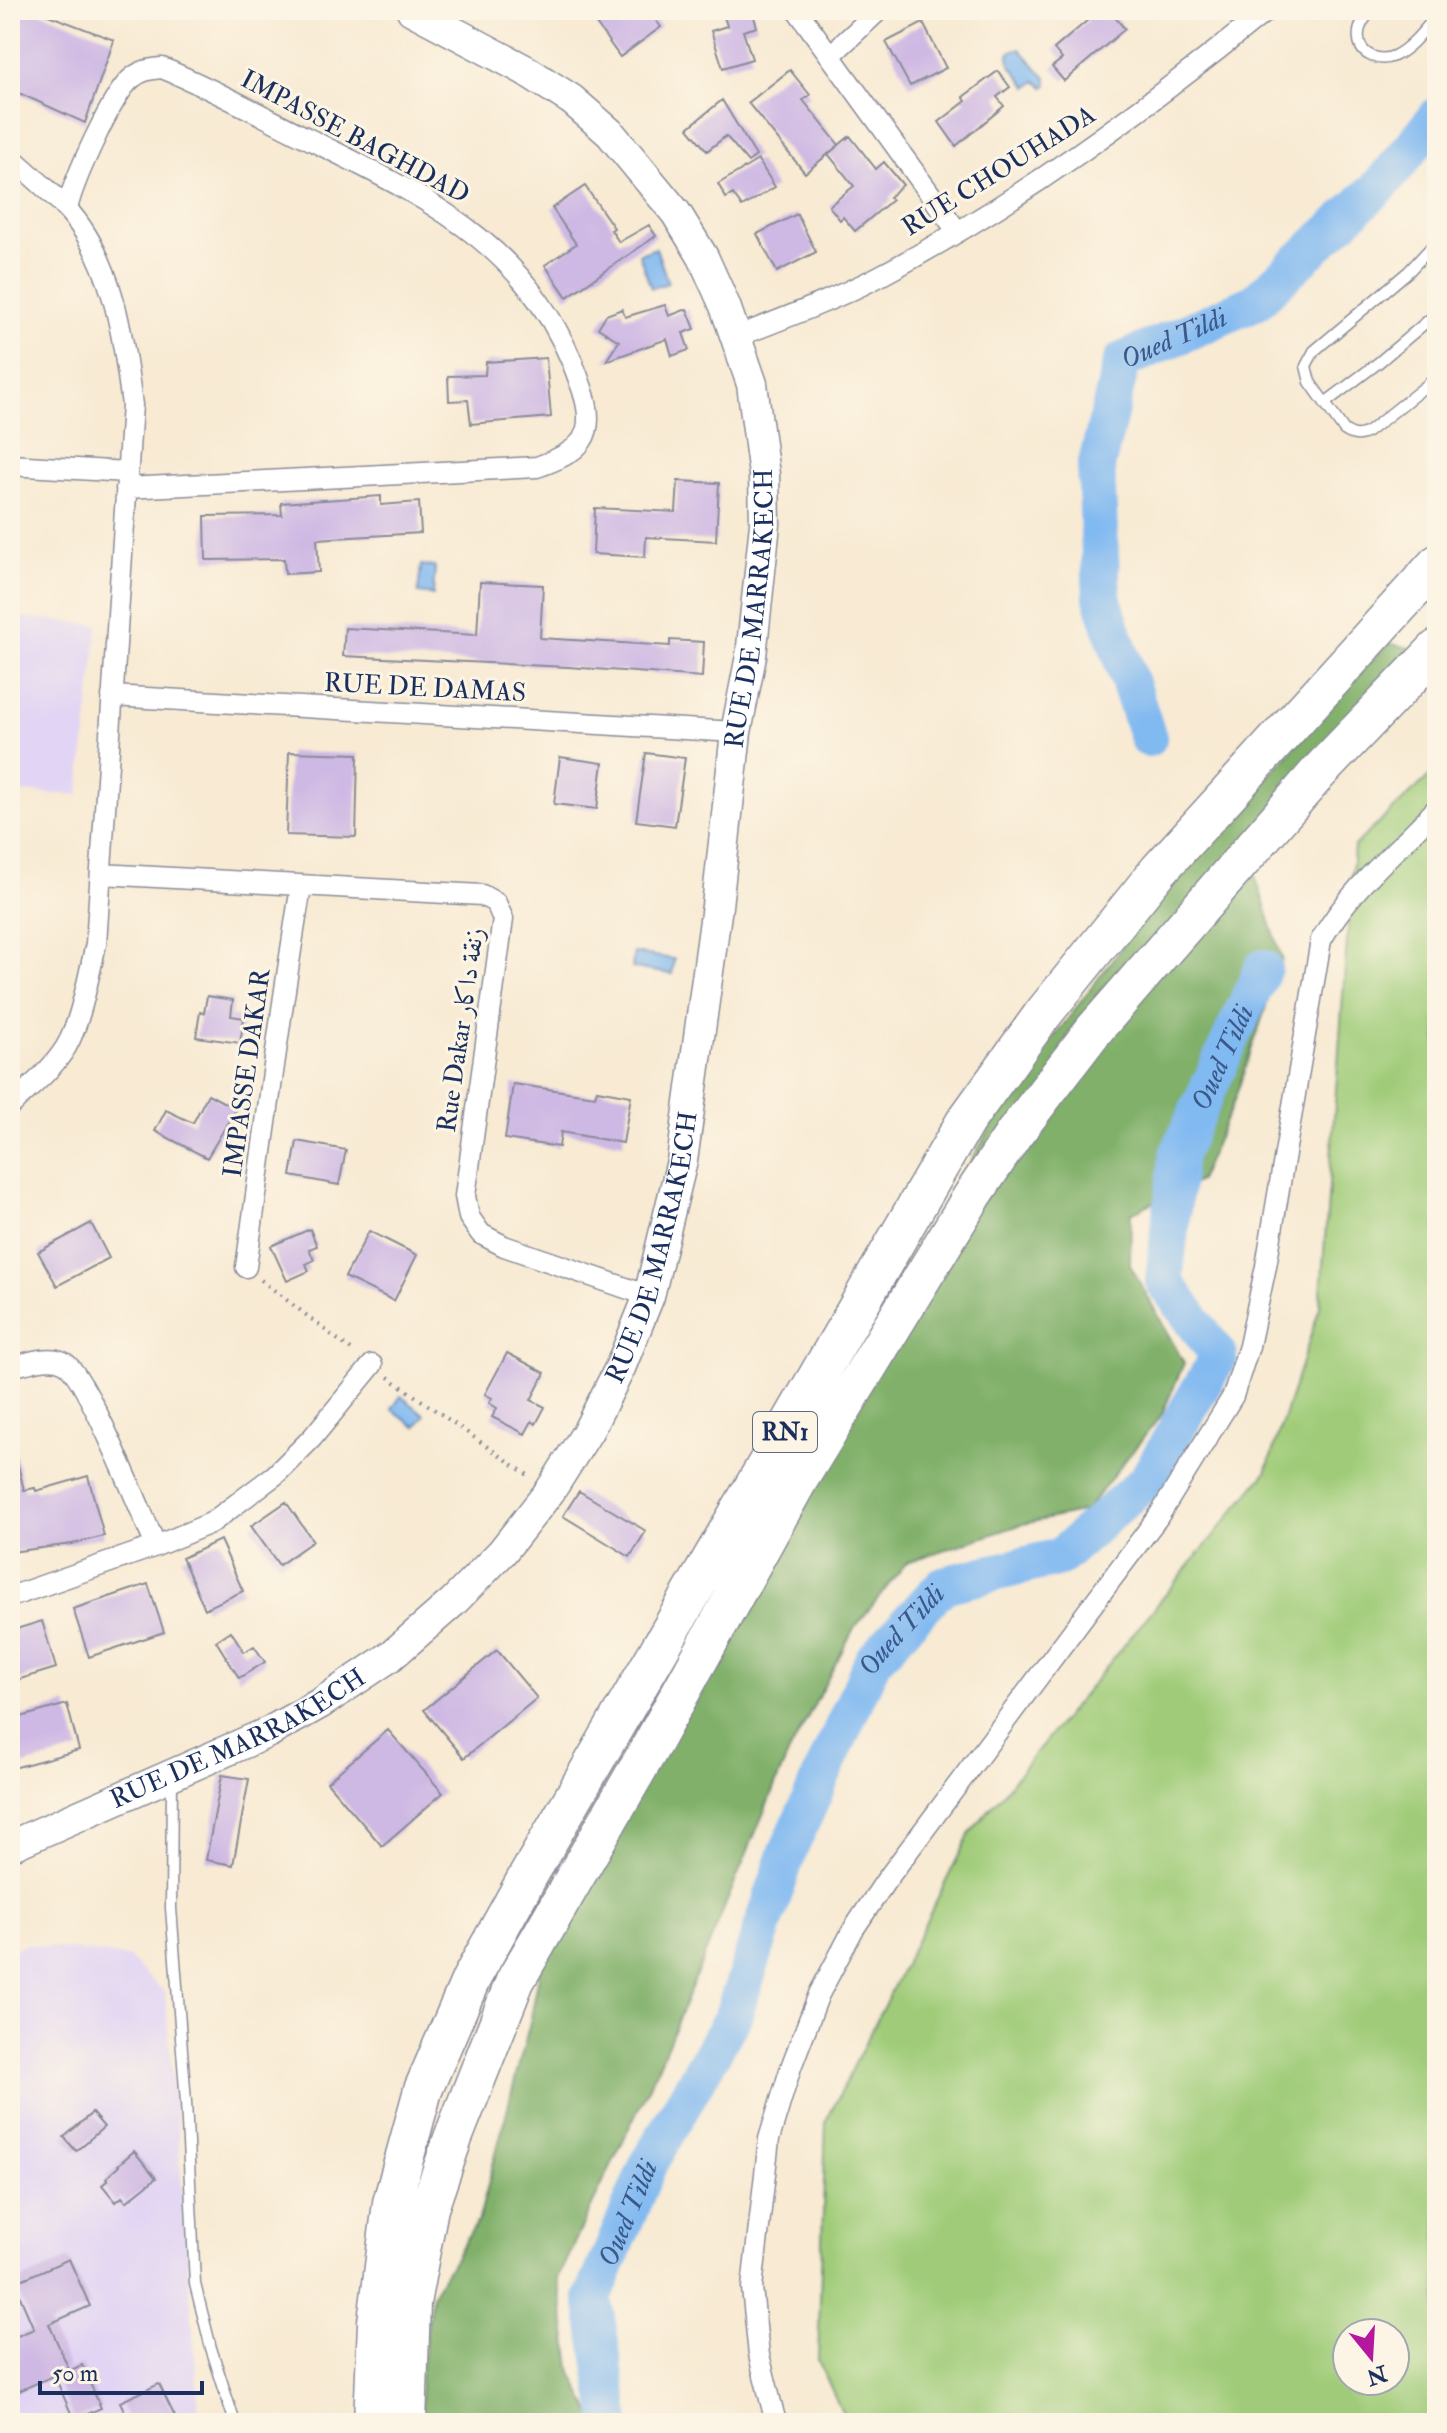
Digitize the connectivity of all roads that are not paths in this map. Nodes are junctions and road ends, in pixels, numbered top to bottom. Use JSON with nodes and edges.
{"nodes":[{"id":1,"x":412,"y":10,"type":"edge"},
{"id":2,"x":797,"y":10,"type":"edge"},
{"id":3,"x":879,"y":10,"type":"edge"},
{"id":4,"x":1267,"y":10,"type":"edge"},
{"id":5,"x":1372,"y":10,"type":"edge"},
{"id":6,"x":1437,"y":15,"type":"edge"},
{"id":7,"x":830,"y":56,"type":"junction"},
{"id":8,"x":10,"y":156,"type":"edge"},
{"id":9,"x":67,"y":209,"type":"junction"},
{"id":10,"x":957,"y":231,"type":"junction"},
{"id":11,"x":1437,"y":241,"type":"edge"},
{"id":12,"x":1437,"y":313,"type":"edge"},
{"id":13,"x":736,"y":337,"type":"junction"},
{"id":14,"x":1437,"y":377,"type":"edge"},
{"id":15,"x":1325,"y":403,"type":"junction"},
{"id":16,"x":10,"y":465,"type":"edge"},
{"id":17,"x":126,"y":480,"type":"junction"},
{"id":18,"x":1437,"y":564,"type":"edge"},
{"id":19,"x":1437,"y":649,"type":"edge"},
{"id":20,"x":112,"y":696,"type":"junction"},
{"id":21,"x":736,"y":732,"type":"junction"},
{"id":22,"x":1437,"y":808,"type":"edge"},
{"id":23,"x":101,"y":874,"type":"junction"},
{"id":24,"x":301,"y":887,"type":"junction"},
{"id":25,"x":10,"y":1106,"type":"edge"},
{"id":26,"x":246,"y":1267,"type":"road end"},
{"id":27,"x":649,"y":1296,"type":"junction"},
{"id":28,"x":372,"y":1365,"type":"road end"},
{"id":29,"x":10,"y":1367,"type":"edge"},
{"id":30,"x":156,"y":1546,"type":"junction"},
{"id":31,"x":10,"y":1597,"type":"edge"},
{"id":32,"x":172,"y":1774,"type":"junction"},
{"id":33,"x":10,"y":1846,"type":"edge"},
{"id":34,"x":235,"y":2423,"type":"edge"},
{"id":35,"x":373,"y":2423,"type":"edge"},
{"id":36,"x":407,"y":2423,"type":"edge"},
{"id":37,"x":776,"y":2423,"type":"edge"}],
"edges":[{"from":1,"to":13,"type":"street","name":"RUE DE MARRAKECH"},
{"from":2,"to":7,"type":"street"},
{"from":3,"to":7,"type":"street"},
{"from":4,"to":10,"type":"street","name":"RUE CHOUHADA"},
{"from":5,"to":6,"type":"lane"},
{"from":7,"to":10,"type":"street"},
{"from":8,"to":9,"type":"street"},
{"from":9,"to":17,"type":"street"},
{"from":9,"to":17,"type":"street","name":"IMPASSE BAGHDAD"},
{"from":10,"to":13,"type":"street","name":"RUE CHOUHADA"},
{"from":11,"to":15,"type":"lane"},
{"from":12,"to":15,"type":"lane"},
{"from":13,"to":21,"type":"street","name":"RUE DE MARRAKECH"},
{"from":14,"to":15,"type":"lane"},
{"from":16,"to":17,"type":"street"},
{"from":17,"to":20,"type":"street"},
{"from":18,"to":35,"type":"highway","number":"RN1"},
{"from":19,"to":36,"type":"highway","number":"RN1"},
{"from":20,"to":21,"type":"street","name":"RUE DE DAMAS"},
{"from":20,"to":23,"type":"street"},
{"from":21,"to":27,"type":"street","name":"RUE DE MARRAKECH"},
{"from":22,"to":37,"type":"street"},
{"from":23,"to":24,"type":"street","name":"Rue Dakar زنقة داكار"},
{"from":23,"to":25,"type":"street"},
{"from":24,"to":26,"type":"street","name":"IMPASSE DAKAR"},
{"from":24,"to":27,"type":"street","name":"Rue Dakar زنقة داكار"},
{"from":27,"to":32,"type":"street","name":"RUE DE MARRAKECH"},
{"from":28,"to":30,"type":"street"},
{"from":29,"to":30,"type":"street"},
{"from":30,"to":31,"type":"street"},
{"from":32,"to":33,"type":"street","name":"RUE DE MARRAKECH"},
{"from":32,"to":34,"type":"lane"}]}
